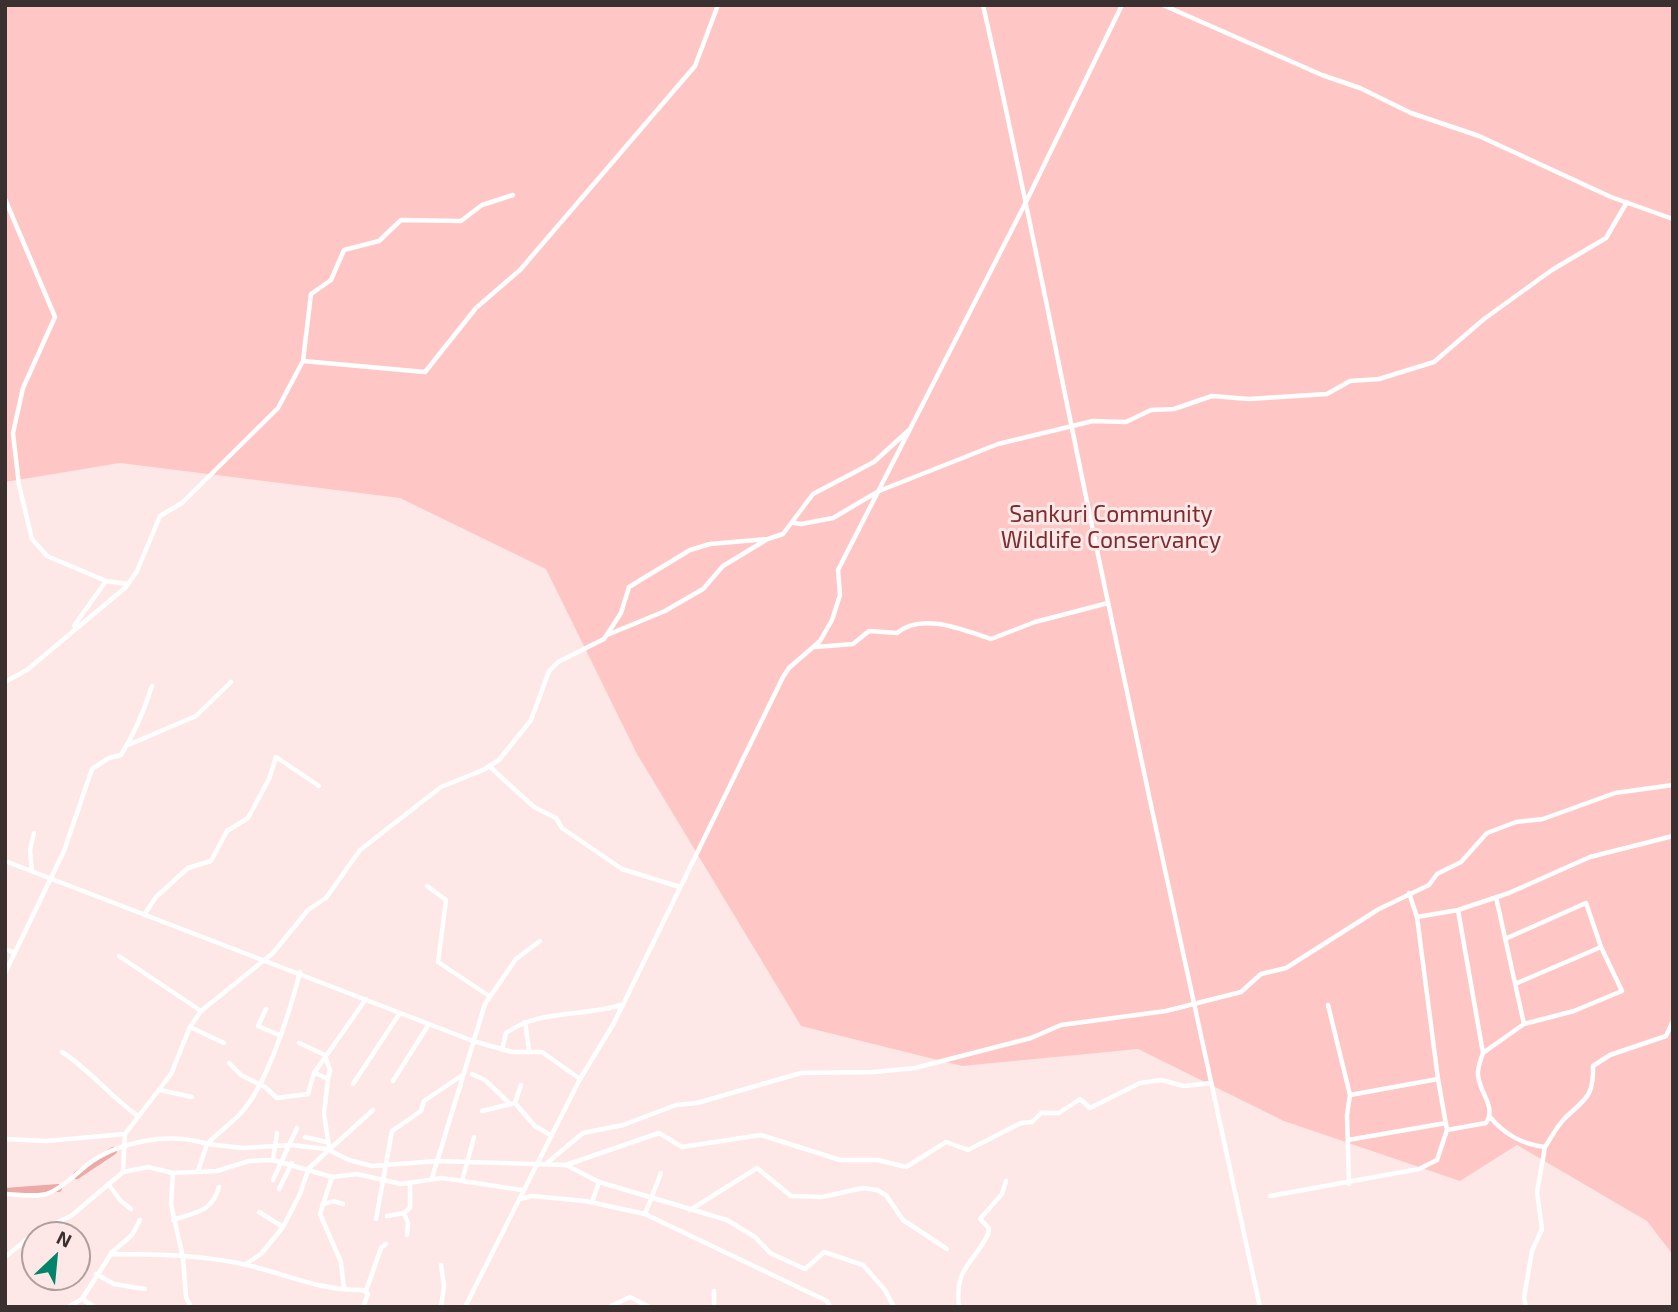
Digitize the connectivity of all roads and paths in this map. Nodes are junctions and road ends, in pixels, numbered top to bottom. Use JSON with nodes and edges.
{"nodes":[{"id":1,"x":718,"y":5,"type":"edge"},
{"id":2,"x":983,"y":5,"type":"edge"},
{"id":3,"x":1122,"y":5,"type":"edge"},
{"id":4,"x":1163,"y":5,"type":"edge"},
{"id":5,"x":513,"y":195,"type":"dead end"},
{"id":6,"x":5,"y":199,"type":"edge"},
{"id":7,"x":1027,"y":200,"type":"junction"},
{"id":8,"x":1627,"y":202,"type":"junction"},
{"id":9,"x":1673,"y":219,"type":"edge"},
{"id":10,"x":303,"y":361,"type":"junction"},
{"id":11,"x":1071,"y":427,"type":"junction"},
{"id":12,"x":910,"y":430,"type":"junction"},
{"id":13,"x":878,"y":491,"type":"junction"},
{"id":14,"x":793,"y":523,"type":"junction"},
{"id":15,"x":768,"y":539,"type":"junction"},
{"id":16,"x":106,"y":581,"type":"junction"},
{"id":17,"x":128,"y":584,"type":"junction"},
{"id":18,"x":1108,"y":603,"type":"junction"},
{"id":19,"x":72,"y":629,"type":"junction"},
{"id":20,"x":606,"y":635,"type":"junction"},
{"id":21,"x":815,"y":647,"type":"junction"},
{"id":22,"x":5,"y":682,"type":"edge"},
{"id":23,"x":231,"y":682,"type":"dead end"},
{"id":24,"x":152,"y":686,"type":"dead end"},
{"id":25,"x":127,"y":746,"type":"junction"},
{"id":26,"x":490,"y":767,"type":"junction"},
{"id":27,"x":1673,"y":785,"type":"edge"},
{"id":28,"x":319,"y":786,"type":"dead end"},
{"id":29,"x":34,"y":833,"type":"dead end"},
{"id":30,"x":1673,"y":836,"type":"edge"},
{"id":31,"x":5,"y":861,"type":"edge"},
{"id":32,"x":32,"y":871,"type":"junction"},
{"id":33,"x":50,"y":878,"type":"junction"},
{"id":34,"x":427,"y":886,"type":"dead end"},
{"id":35,"x":680,"y":887,"type":"junction"},
{"id":36,"x":1409,"y":892,"type":"junction"},
{"id":37,"x":1496,"y":897,"type":"junction"},
{"id":38,"x":1458,"y":910,"type":"junction"},
{"id":39,"x":144,"y":915,"type":"junction"},
{"id":40,"x":1417,"y":917,"type":"junction"},
{"id":41,"x":1505,"y":939,"type":"junction"},
{"id":42,"x":540,"y":941,"type":"dead end"},
{"id":43,"x":1601,"y":947,"type":"junction"},
{"id":44,"x":5,"y":949,"type":"edge"},
{"id":45,"x":15,"y":953,"type":"junction"},
{"id":46,"x":119,"y":956,"type":"dead end"},
{"id":47,"x":264,"y":959,"type":"junction"},
{"id":48,"x":300,"y":972,"type":"junction"},
{"id":49,"x":5,"y":973,"type":"edge"},
{"id":50,"x":1515,"y":984,"type":"junction"},
{"id":51,"x":489,"y":996,"type":"junction"},
{"id":52,"x":366,"y":999,"type":"junction"},
{"id":53,"x":1194,"y":1003,"type":"junction"},
{"id":54,"x":621,"y":1005,"type":"junction"},
{"id":55,"x":1328,"y":1005,"type":"dead end"},
{"id":56,"x":266,"y":1009,"type":"dead end"},
{"id":57,"x":201,"y":1012,"type":"junction"},
{"id":58,"x":400,"y":1013,"type":"junction"},
{"id":59,"x":1673,"y":1021,"type":"edge"},
{"id":60,"x":526,"y":1022,"type":"junction"},
{"id":61,"x":429,"y":1024,"type":"junction"},
{"id":62,"x":1524,"y":1024,"type":"junction"},
{"id":63,"x":190,"y":1027,"type":"junction"},
{"id":64,"x":279,"y":1035,"type":"junction"},
{"id":65,"x":473,"y":1041,"type":"junction"},
{"id":66,"x":224,"y":1043,"type":"dead end"},
{"id":67,"x":299,"y":1043,"type":"dead end"},
{"id":68,"x":502,"y":1050,"type":"junction"},
{"id":69,"x":528,"y":1050,"type":"junction"},
{"id":70,"x":62,"y":1052,"type":"dead end"},
{"id":71,"x":1483,"y":1053,"type":"junction"},
{"id":72,"x":326,"y":1055,"type":"junction"},
{"id":73,"x":229,"y":1063,"type":"dead end"},
{"id":74,"x":314,"y":1073,"type":"junction"},
{"id":75,"x":472,"y":1074,"type":"dead end"},
{"id":76,"x":463,"y":1076,"type":"junction"},
{"id":77,"x":328,"y":1079,"type":"junction"},
{"id":78,"x":580,"y":1079,"type":"junction"},
{"id":79,"x":1438,"y":1079,"type":"junction"},
{"id":80,"x":393,"y":1082,"type":"dead end"},
{"id":81,"x":1211,"y":1083,"type":"junction"},
{"id":82,"x":260,"y":1084,"type":"junction"},
{"id":83,"x":353,"y":1084,"type":"dead end"},
{"id":84,"x":521,"y":1085,"type":"dead end"},
{"id":85,"x":160,"y":1090,"type":"junction"},
{"id":86,"x":1350,"y":1095,"type":"junction"},
{"id":87,"x":192,"y":1097,"type":"dead end"},
{"id":88,"x":512,"y":1103,"type":"junction"},
{"id":89,"x":373,"y":1110,"type":"dead end"},
{"id":90,"x":482,"y":1111,"type":"dead end"},
{"id":91,"x":138,"y":1116,"type":"junction"},
{"id":92,"x":1490,"y":1117,"type":"junction"},
{"id":93,"x":1447,"y":1127,"type":"junction"},
{"id":94,"x":297,"y":1128,"type":"dead end"},
{"id":95,"x":277,"y":1133,"type":"dead end"},
{"id":96,"x":125,"y":1134,"type":"junction"},
{"id":97,"x":552,"y":1136,"type":"junction"},
{"id":98,"x":305,"y":1137,"type":"dead end"},
{"id":99,"x":474,"y":1137,"type":"dead end"},
{"id":100,"x":5,"y":1139,"type":"edge"},
{"id":101,"x":1348,"y":1140,"type":"junction"},
{"id":102,"x":207,"y":1144,"type":"junction"},
{"id":103,"x":291,"y":1145,"type":"junction"},
{"id":104,"x":277,"y":1146,"type":"junction"},
{"id":105,"x":328,"y":1146,"type":"junction"},
{"id":106,"x":123,"y":1147,"type":"junction"},
{"id":107,"x":1545,"y":1147,"type":"junction"},
{"id":108,"x":272,"y":1160,"type":"junction"},
{"id":109,"x":283,"y":1161,"type":"junction"},
{"id":110,"x":437,"y":1161,"type":"junction"},
{"id":111,"x":466,"y":1162,"type":"junction"},
{"id":112,"x":292,"y":1163,"type":"junction"},
{"id":113,"x":543,"y":1163,"type":"junction"},
{"id":114,"x":388,"y":1164,"type":"junction"},
{"id":115,"x":566,"y":1165,"type":"junction"},
{"id":116,"x":309,"y":1168,"type":"junction"},
{"id":117,"x":198,"y":1171,"type":"junction"},
{"id":118,"x":123,"y":1172,"type":"junction"},
{"id":119,"x":173,"y":1173,"type":"junction"},
{"id":120,"x":661,"y":1173,"type":"dead end"},
{"id":121,"x":332,"y":1177,"type":"junction"},
{"id":122,"x":432,"y":1178,"type":"junction"},
{"id":123,"x":273,"y":1180,"type":"dead end"},
{"id":124,"x":462,"y":1181,"type":"junction"},
{"id":125,"x":1006,"y":1181,"type":"dead end"},
{"id":126,"x":383,"y":1182,"type":"junction"},
{"id":127,"x":599,"y":1182,"type":"junction"},
{"id":128,"x":108,"y":1184,"type":"junction"},
{"id":129,"x":410,"y":1184,"type":"junction"},
{"id":130,"x":1349,"y":1184,"type":"junction"},
{"id":131,"x":219,"y":1187,"type":"dead end"},
{"id":132,"x":279,"y":1189,"type":"dead end"},
{"id":133,"x":522,"y":1189,"type":"junction"},
{"id":134,"x":5,"y":1194,"type":"edge"},
{"id":135,"x":653,"y":1196,"type":"junction"},
{"id":136,"x":1270,"y":1196,"type":"dead end"},
{"id":137,"x":519,"y":1199,"type":"junction"},
{"id":138,"x":592,"y":1202,"type":"junction"},
{"id":139,"x":343,"y":1204,"type":"dead end"},
{"id":140,"x":321,"y":1205,"type":"junction"},
{"id":141,"x":131,"y":1209,"type":"dead end"},
{"id":142,"x":690,"y":1211,"type":"junction"},
{"id":143,"x":259,"y":1212,"type":"dead end"},
{"id":144,"x":404,"y":1213,"type":"junction"},
{"id":145,"x":645,"y":1214,"type":"junction"},
{"id":146,"x":387,"y":1216,"type":"dead end"},
{"id":147,"x":376,"y":1219,"type":"dead end"},
{"id":148,"x":140,"y":1220,"type":"dead end"},
{"id":149,"x":173,"y":1220,"type":"junction"},
{"id":150,"x":283,"y":1227,"type":"junction"},
{"id":151,"x":407,"y":1236,"type":"dead end"},
{"id":152,"x":386,"y":1244,"type":"dead end"},
{"id":153,"x":947,"y":1249,"type":"dead end"},
{"id":154,"x":111,"y":1254,"type":"junction"},
{"id":155,"x":5,"y":1257,"type":"edge"},
{"id":156,"x":183,"y":1258,"type":"junction"},
{"id":157,"x":246,"y":1264,"type":"junction"},
{"id":158,"x":441,"y":1265,"type":"dead end"},
{"id":159,"x":96,"y":1275,"type":"junction"},
{"id":160,"x":344,"y":1289,"type":"junction"},
{"id":161,"x":145,"y":1290,"type":"dead end"},
{"id":162,"x":366,"y":1291,"type":"junction"},
{"id":163,"x":714,"y":1291,"type":"dead end"},
{"id":164,"x":82,"y":1299,"type":"junction"},
{"id":165,"x":68,"y":1307,"type":"edge"},
{"id":166,"x":94,"y":1307,"type":"edge"},
{"id":167,"x":191,"y":1307,"type":"edge"},
{"id":168,"x":363,"y":1307,"type":"edge"},
{"id":169,"x":441,"y":1307,"type":"edge"},
{"id":170,"x":466,"y":1307,"type":"edge"},
{"id":171,"x":609,"y":1307,"type":"edge"},
{"id":172,"x":649,"y":1307,"type":"edge"},
{"id":173,"x":714,"y":1307,"type":"edge"},
{"id":174,"x":830,"y":1307,"type":"edge"},
{"id":175,"x":894,"y":1307,"type":"edge"},
{"id":176,"x":958,"y":1307,"type":"edge"},
{"id":177,"x":1260,"y":1307,"type":"edge"},
{"id":178,"x":1526,"y":1307,"type":"edge"}],
"edges":[{"from":1,"to":10,"type":"street"},
{"from":2,"to":7,"type":"street"},
{"from":3,"to":7,"type":"street"},
{"from":4,"to":8,"type":"street"},
{"from":5,"to":10,"type":"street"},
{"from":6,"to":16,"type":"street"},
{"from":7,"to":11,"type":"street"},
{"from":7,"to":12,"type":"street"},
{"from":8,"to":9,"type":"street"},
{"from":8,"to":11,"type":"street"},
{"from":10,"to":17,"type":"street"},
{"from":11,"to":13,"type":"street"},
{"from":11,"to":18,"type":"street"},
{"from":12,"to":13,"type":"street"},
{"from":12,"to":14,"type":"street"},
{"from":13,"to":14,"type":"street"},
{"from":13,"to":21,"type":"street"},
{"from":14,"to":15,"type":"street"},
{"from":15,"to":20,"type":"street"},
{"from":15,"to":20,"type":"street"},
{"from":16,"to":17,"type":"street"},
{"from":16,"to":19,"type":"street"},
{"from":17,"to":19,"type":"street"},
{"from":18,"to":21,"type":"street"},
{"from":18,"to":53,"type":"street"},
{"from":19,"to":22,"type":"street"},
{"from":20,"to":26,"type":"street"},
{"from":21,"to":35,"type":"street"},
{"from":23,"to":25,"type":"street"},
{"from":24,"to":25,"type":"street"},
{"from":25,"to":33,"type":"street"},
{"from":26,"to":35,"type":"street"},
{"from":26,"to":47,"type":"street"},
{"from":27,"to":36,"type":"street"},
{"from":28,"to":39,"type":"street"},
{"from":29,"to":32,"type":"street"},
{"from":30,"to":37,"type":"street"},
{"from":31,"to":32,"type":"street"},
{"from":32,"to":33,"type":"street"},
{"from":33,"to":39,"type":"street"},
{"from":33,"to":45,"type":"street"},
{"from":34,"to":51,"type":"street"},
{"from":35,"to":54,"type":"street"},
{"from":36,"to":40,"type":"street"},
{"from":36,"to":53,"type":"street"},
{"from":37,"to":38,"type":"street"},
{"from":37,"to":41,"type":"street"},
{"from":38,"to":40,"type":"street"},
{"from":38,"to":71,"type":"street"},
{"from":39,"to":47,"type":"street"},
{"from":40,"to":79,"type":"street"},
{"from":41,"to":43,"type":"street"},
{"from":41,"to":50,"type":"street"},
{"from":42,"to":51,"type":"street"},
{"from":43,"to":50,"type":"street"},
{"from":43,"to":62,"type":"street"},
{"from":44,"to":45,"type":"street"},
{"from":45,"to":49,"type":"street"},
{"from":46,"to":57,"type":"street"},
{"from":47,"to":48,"type":"street"},
{"from":47,"to":57,"type":"street"},
{"from":48,"to":52,"type":"street"},
{"from":48,"to":64,"type":"street"},
{"from":50,"to":62,"type":"street"},
{"from":51,"to":65,"type":"street"},
{"from":52,"to":58,"type":"street"},
{"from":52,"to":72,"type":"street"},
{"from":53,"to":81,"type":"street"},
{"from":53,"to":113,"type":"street"},
{"from":54,"to":60,"type":"street"},
{"from":54,"to":78,"type":"street"},
{"from":55,"to":86,"type":"street"},
{"from":56,"to":64,"type":"street"},
{"from":57,"to":63,"type":"street"},
{"from":58,"to":61,"type":"street"},
{"from":58,"to":83,"type":"street"},
{"from":59,"to":107,"type":"street"},
{"from":60,"to":68,"type":"street"},
{"from":60,"to":69,"type":"street"},
{"from":61,"to":65,"type":"street"},
{"from":61,"to":80,"type":"street"},
{"from":62,"to":71,"type":"street"},
{"from":63,"to":66,"type":"street"},
{"from":63,"to":85,"type":"street"},
{"from":64,"to":82,"type":"street"},
{"from":65,"to":68,"type":"street"},
{"from":65,"to":76,"type":"street"},
{"from":67,"to":72,"type":"street"},
{"from":68,"to":69,"type":"street"},
{"from":69,"to":78,"type":"street"},
{"from":70,"to":91,"type":"street"},
{"from":71,"to":92,"type":"street"},
{"from":72,"to":74,"type":"street"},
{"from":72,"to":77,"type":"street"},
{"from":73,"to":82,"type":"street"},
{"from":74,"to":77,"type":"street"},
{"from":74,"to":82,"type":"street"},
{"from":75,"to":88,"type":"street"},
{"from":76,"to":110,"type":"street"},
{"from":76,"to":114,"type":"street"},
{"from":77,"to":105,"type":"street"},
{"from":78,"to":97,"type":"street"},
{"from":79,"to":86,"type":"street"},
{"from":79,"to":93,"type":"street"},
{"from":81,"to":115,"type":"street"},
{"from":81,"to":177,"type":"street"},
{"from":82,"to":102,"type":"street"},
{"from":84,"to":88,"type":"street"},
{"from":85,"to":87,"type":"street"},
{"from":85,"to":91,"type":"street"},
{"from":86,"to":101,"type":"street"},
{"from":88,"to":90,"type":"street"},
{"from":88,"to":97,"type":"street"},
{"from":89,"to":105,"type":"street"},
{"from":91,"to":96,"type":"street"},
{"from":92,"to":93,"type":"street"},
{"from":92,"to":107,"type":"street"},
{"from":93,"to":101,"type":"street"},
{"from":93,"to":130,"type":"street"},
{"from":94,"to":103,"type":"street"},
{"from":95,"to":104,"type":"street"},
{"from":96,"to":100,"type":"street"},
{"from":96,"to":106,"type":"street"},
{"from":97,"to":113,"type":"street"},
{"from":98,"to":105,"type":"street"},
{"from":99,"to":111,"type":"street"},
{"from":101,"to":130,"type":"street"},
{"from":102,"to":104,"type":"street"},
{"from":102,"to":106,"type":"street"},
{"from":102,"to":117,"type":"street"},
{"from":103,"to":104,"type":"street"},
{"from":103,"to":105,"type":"street"},
{"from":103,"to":109,"type":"street"},
{"from":104,"to":108,"type":"street"},
{"from":105,"to":114,"type":"street"},
{"from":105,"to":116,"type":"street"},
{"from":106,"to":118,"type":"street"},
{"from":106,"to":134,"type":"street"},
{"from":107,"to":178,"type":"street"},
{"from":108,"to":109,"type":"street"},
{"from":108,"to":117,"type":"street"},
{"from":109,"to":112,"type":"street"},
{"from":109,"to":123,"type":"street"},
{"from":110,"to":111,"type":"street"},
{"from":110,"to":114,"type":"street"},
{"from":110,"to":122,"type":"street"},
{"from":111,"to":113,"type":"street"},
{"from":111,"to":124,"type":"street"},
{"from":112,"to":116,"type":"street"},
{"from":112,"to":132,"type":"street"},
{"from":113,"to":115,"type":"street"},
{"from":113,"to":133,"type":"street"},
{"from":114,"to":126,"type":"street"},
{"from":115,"to":127,"type":"street"},
{"from":116,"to":121,"type":"street"},
{"from":116,"to":150,"type":"street"},
{"from":117,"to":119,"type":"street"},
{"from":118,"to":119,"type":"street"},
{"from":118,"to":128,"type":"street"},
{"from":119,"to":149,"type":"street"},
{"from":120,"to":135,"type":"street"},
{"from":121,"to":126,"type":"street"},
{"from":121,"to":140,"type":"street"},
{"from":122,"to":124,"type":"street"},
{"from":122,"to":129,"type":"street"},
{"from":124,"to":133,"type":"street"},
{"from":125,"to":176,"type":"street"},
{"from":126,"to":129,"type":"street"},
{"from":126,"to":147,"type":"street"},
{"from":127,"to":135,"type":"street"},
{"from":127,"to":138,"type":"street"},
{"from":128,"to":141,"type":"street"},
{"from":128,"to":155,"type":"street"},
{"from":129,"to":144,"type":"street"},
{"from":130,"to":136,"type":"street"},
{"from":131,"to":149,"type":"street"},
{"from":133,"to":137,"type":"street"},
{"from":135,"to":142,"type":"street"},
{"from":135,"to":145,"type":"street"},
{"from":137,"to":138,"type":"street"},
{"from":137,"to":170,"type":"street"},
{"from":138,"to":145,"type":"street"},
{"from":139,"to":140,"type":"street"},
{"from":140,"to":160,"type":"street"},
{"from":142,"to":153,"type":"street"},
{"from":142,"to":175,"type":"street"},
{"from":143,"to":150,"type":"street"},
{"from":144,"to":146,"type":"street"},
{"from":144,"to":151,"type":"street"},
{"from":145,"to":174,"type":"street"},
{"from":148,"to":154,"type":"street"},
{"from":149,"to":156,"type":"street"},
{"from":150,"to":157,"type":"street"},
{"from":152,"to":162,"type":"street"},
{"from":154,"to":156,"type":"street"},
{"from":154,"to":159,"type":"street"},
{"from":156,"to":157,"type":"street"},
{"from":156,"to":167,"type":"street"},
{"from":157,"to":160,"type":"street"},
{"from":158,"to":169,"type":"street"},
{"from":159,"to":161,"type":"street"},
{"from":159,"to":164,"type":"street"},
{"from":160,"to":162,"type":"street"},
{"from":162,"to":168,"type":"street"},
{"from":163,"to":173,"type":"street"},
{"from":164,"to":165,"type":"street"},
{"from":164,"to":166,"type":"street"},
{"from":171,"to":172,"type":"street"}]}
